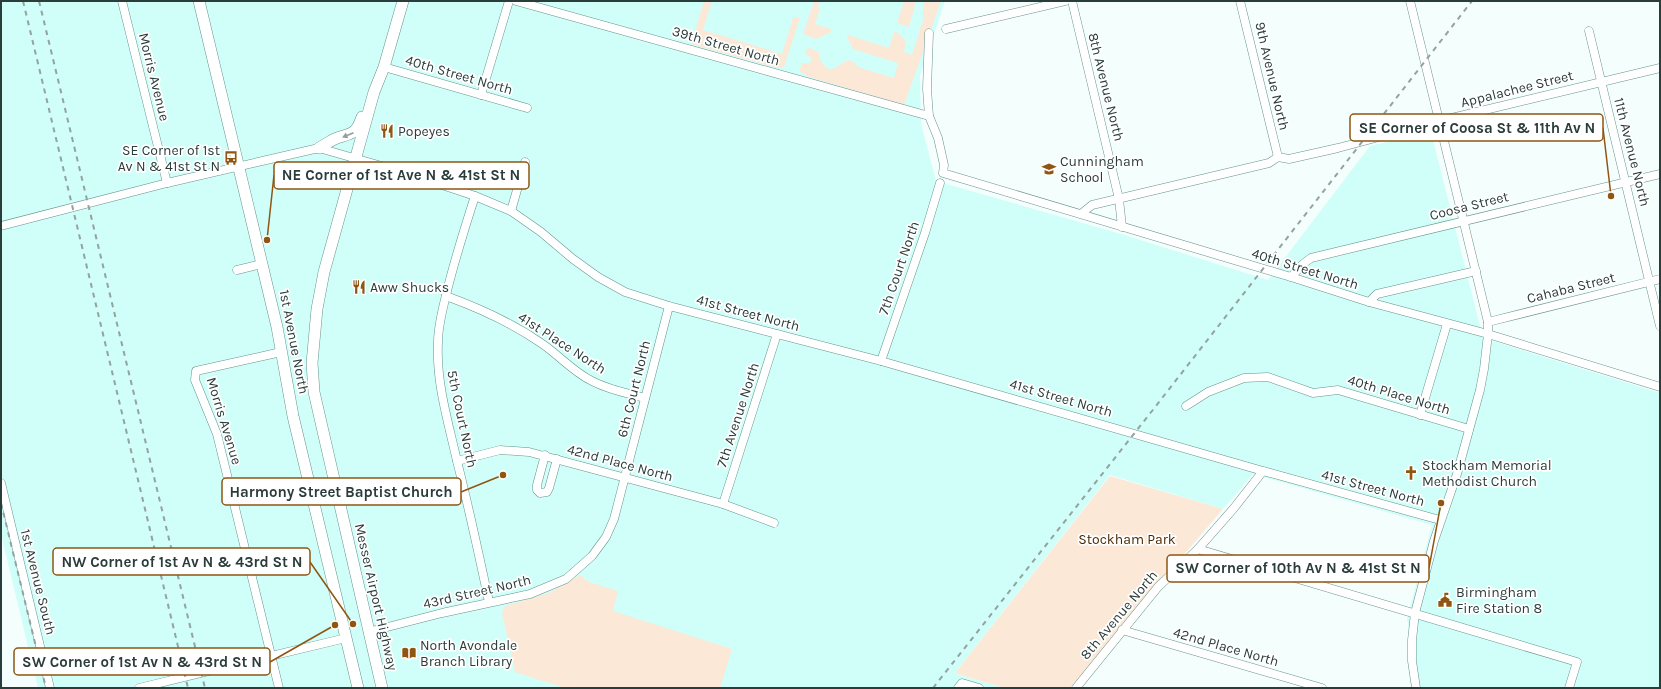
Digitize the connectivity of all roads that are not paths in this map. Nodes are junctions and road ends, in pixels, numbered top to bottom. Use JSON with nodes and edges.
{"nodes":[{"id":1,"x":122,"y":1,"type":"edge"},
{"id":2,"x":199,"y":1,"type":"edge"},
{"id":3,"x":403,"y":1,"type":"edge"},
{"id":4,"x":509,"y":1,"type":"edge"},
{"id":5,"x":516,"y":1,"type":"edge"},
{"id":6,"x":1065,"y":1,"type":"edge"},
{"id":7,"x":1072,"y":1,"type":"edge"},
{"id":8,"x":1240,"y":1,"type":"edge"},
{"id":9,"x":1410,"y":1,"type":"edge"},
{"id":10,"x":946,"y":29,"type":"dead end"},
{"id":11,"x":1589,"y":31,"type":"dead end"},
{"id":12,"x":929,"y":33,"type":"dead end"},
{"id":13,"x":384,"y":67,"type":"junction"},
{"id":14,"x":1660,"y":68,"type":"edge"},
{"id":15,"x":1601,"y":81,"type":"junction"},
{"id":16,"x":374,"y":92,"type":"junction"},
{"id":17,"x":481,"y":95,"type":"junction"},
{"id":18,"x":526,"y":108,"type":"dead end"},
{"id":19,"x":929,"y":116,"type":"junction"},
{"id":20,"x":1439,"y":121,"type":"junction"},
{"id":21,"x":320,"y":148,"type":"junction"},
{"id":22,"x":1278,"y":157,"type":"junction"},
{"id":23,"x":356,"y":158,"type":"junction"},
{"id":24,"x":526,"y":162,"type":"dead end"},
{"id":25,"x":239,"y":168,"type":"junction"},
{"id":26,"x":1660,"y":174,"type":"edge"},
{"id":27,"x":1626,"y":182,"type":"junction"},
{"id":28,"x":167,"y":183,"type":"junction"},
{"id":29,"x":940,"y":183,"type":"dead end"},
{"id":30,"x":475,"y":196,"type":"junction"},
{"id":31,"x":1119,"y":199,"type":"junction"},
{"id":32,"x":511,"y":211,"type":"junction"},
{"id":33,"x":1081,"y":214,"type":"junction"},
{"id":34,"x":1464,"y":221,"type":"junction"},
{"id":35,"x":1,"y":226,"type":"edge"},
{"id":36,"x":1122,"y":226,"type":"junction"},
{"id":37,"x":262,"y":264,"type":"junction"},
{"id":38,"x":237,"y":270,"type":"dead end"},
{"id":39,"x":1476,"y":271,"type":"junction"},
{"id":40,"x":1290,"y":276,"type":"junction"},
{"id":41,"x":1660,"y":279,"type":"edge"},
{"id":42,"x":1649,"y":281,"type":"junction"},
{"id":43,"x":446,"y":296,"type":"junction"},
{"id":44,"x":1369,"y":302,"type":"junction"},
{"id":45,"x":669,"y":306,"type":"junction"},
{"id":46,"x":1488,"y":322,"type":"junction"},
{"id":47,"x":1447,"y":324,"type":"junction"},
{"id":48,"x":1660,"y":326,"type":"edge"},
{"id":49,"x":777,"y":334,"type":"junction"},
{"id":50,"x":1488,"y":334,"type":"junction"},
{"id":51,"x":281,"y":352,"type":"junction"},
{"id":52,"x":881,"y":361,"type":"junction"},
{"id":53,"x":1660,"y":387,"type":"edge"},
{"id":54,"x":645,"y":398,"type":"junction"},
{"id":55,"x":1186,"y":406,"type":"dead end"},
{"id":56,"x":1420,"y":415,"type":"junction"},
{"id":57,"x":1469,"y":430,"type":"junction"},
{"id":58,"x":545,"y":456,"type":"junction"},
{"id":59,"x":557,"y":459,"type":"junction"},
{"id":60,"x":457,"y":461,"type":"junction"},
{"id":61,"x":1263,"y":471,"type":"junction"},
{"id":62,"x":625,"y":478,"type":"junction"},
{"id":63,"x":1,"y":483,"type":"edge"},
{"id":64,"x":723,"y":504,"type":"junction"},
{"id":65,"x":1440,"y":520,"type":"junction"},
{"id":66,"x":774,"y":523,"type":"dead end"},
{"id":67,"x":1198,"y":549,"type":"junction"},
{"id":68,"x":489,"y":602,"type":"junction"},
{"id":69,"x":1415,"y":613,"type":"junction"},
{"id":70,"x":1122,"y":630,"type":"junction"},
{"id":71,"x":368,"y":632,"type":"junction"},
{"id":72,"x":346,"y":638,"type":"junction"},
{"id":73,"x":272,"y":655,"type":"junction"},
{"id":74,"x":960,"y":686,"type":"edge"},
{"id":75,"x":50,"y":688,"type":"edge"},
{"id":76,"x":139,"y":688,"type":"edge"},
{"id":77,"x":279,"y":688,"type":"edge"},
{"id":78,"x":358,"y":688,"type":"edge"},
{"id":79,"x":382,"y":688,"type":"edge"},
{"id":80,"x":979,"y":688,"type":"edge"},
{"id":81,"x":1076,"y":688,"type":"edge"},
{"id":82,"x":1322,"y":688,"type":"edge"},
{"id":83,"x":1416,"y":688,"type":"edge"},
{"id":84,"x":1569,"y":688,"type":"edge"}],
"edges":[{"from":1,"to":28,"type":"street","name":"Morris Avenue"},
{"from":2,"to":25,"type":"main road","name":"1st Avenue North"},
{"from":3,"to":13,"type":"main road","name":"Messer Airport Highway"},
{"from":4,"to":17,"type":"street"},
{"from":5,"to":19,"type":"street","name":"39th Street North"},
{"from":6,"to":10,"type":"street"},
{"from":7,"to":31,"type":"street","name":"8th Avenue North"},
{"from":8,"to":22,"type":"street","name":"9th Avenue North"},
{"from":9,"to":20,"type":"street"},
{"from":11,"to":15,"type":"street","name":"11th Avenue North"},
{"from":12,"to":19,"type":"street"},
{"from":13,"to":16,"type":"main road","name":"Messer Airport Highway"},
{"from":13,"to":17,"type":"street","name":"40th Street North"},
{"from":14,"to":15,"type":"street","name":"Appalachee Street"},
{"from":15,"to":20,"type":"street","name":"Appalachee Street"},
{"from":15,"to":27,"type":"street","name":"11th Avenue North"},
{"from":16,"to":21,"type":"main road","one_way":true},
{"from":16,"to":23,"type":"main road","name":"Messer Airport Highway"},
{"from":17,"to":18,"type":"street","name":"40th Street North"},
{"from":19,"to":33,"type":"street","name":"40th Street North"},
{"from":20,"to":22,"type":"street","name":"Appalachee Street"},
{"from":20,"to":34,"type":"street"},
{"from":21,"to":23,"type":"street","name":"41st Street North"},
{"from":21,"to":25,"type":"street","name":"41st Street North"},
{"from":22,"to":31,"type":"street","name":"Appalachee Street"},
{"from":23,"to":30,"type":"street","name":"41st Street North"},
{"from":23,"to":71,"type":"main road","name":"Messer Airport Highway"},
{"from":24,"to":32,"type":"street"},
{"from":25,"to":28,"type":"street","name":"41st Street North"},
{"from":25,"to":37,"type":"main road","name":"1st Avenue North"},
{"from":26,"to":27,"type":"street","name":"Coosa Street"},
{"from":27,"to":34,"type":"street","name":"Coosa Street"},
{"from":27,"to":42,"type":"street","name":"11th Avenue North"},
{"from":28,"to":35,"type":"street","name":"41st Street North"},
{"from":29,"to":52,"type":"street","name":"7th Court North"},
{"from":30,"to":32,"type":"street","name":"41st Street North"},
{"from":30,"to":43,"type":"street","name":"5th Court North"},
{"from":31,"to":33,"type":"street","name":"Appalachee Street"},
{"from":31,"to":36,"type":"street","name":"8th Avenue North"},
{"from":32,"to":45,"type":"street","name":"41st Street North"},
{"from":33,"to":36,"type":"street","name":"40th Street North"},
{"from":34,"to":39,"type":"street"},
{"from":34,"to":40,"type":"street","name":"Coosa Street"},
{"from":36,"to":40,"type":"street","name":"40th Street North"},
{"from":37,"to":38,"type":"street"},
{"from":37,"to":51,"type":"main road","name":"1st Avenue North"},
{"from":39,"to":44,"type":"street"},
{"from":39,"to":46,"type":"street"},
{"from":40,"to":44,"type":"street","name":"40th Street North"},
{"from":41,"to":42,"type":"street","name":"Cahaba Street"},
{"from":42,"to":46,"type":"street","name":"Cahaba Street"},
{"from":42,"to":48,"type":"street","name":"11th Avenue North"},
{"from":43,"to":54,"type":"street","name":"41st Place North"},
{"from":43,"to":60,"type":"street","name":"5th Court North"},
{"from":44,"to":47,"type":"street","name":"40th Street North"},
{"from":45,"to":49,"type":"street","name":"41st Street North"},
{"from":45,"to":54,"type":"street","name":"6th Court North"},
{"from":46,"to":50,"type":"street"},
{"from":47,"to":50,"type":"street","name":"40th Street North"},
{"from":47,"to":56,"type":"street"},
{"from":49,"to":52,"type":"street","name":"41st Street North"},
{"from":49,"to":64,"type":"street","name":"7th Avenue North"},
{"from":50,"to":53,"type":"street","name":"40th Street North"},
{"from":50,"to":57,"type":"street"},
{"from":51,"to":72,"type":"main road","name":"1st Avenue North"},
{"from":51,"to":73,"type":"street","name":"Morris Avenue"},
{"from":52,"to":61,"type":"street","name":"41st Street North"},
{"from":54,"to":62,"type":"street","name":"6th Court North"},
{"from":55,"to":56,"type":"street","name":"40th Place North"},
{"from":56,"to":57,"type":"street","name":"40th Place North"},
{"from":57,"to":65,"type":"street"},
{"from":58,"to":59,"type":"street","name":"42nd Place North"},
{"from":58,"to":59,"type":"street"},
{"from":58,"to":60,"type":"street","name":"42nd Place North"},
{"from":59,"to":62,"type":"street","name":"42nd Place North"},
{"from":60,"to":68,"type":"street","name":"5th Court North"},
{"from":61,"to":65,"type":"street","name":"41st Street North"},
{"from":61,"to":67,"type":"street","name":"8th Avenue North"},
{"from":62,"to":64,"type":"street","name":"42nd Place North"},
{"from":62,"to":68,"type":"street","name":"43rd Street North"},
{"from":63,"to":75,"type":"street","name":"1st Avenue South"},
{"from":64,"to":66,"type":"street","name":"42nd Place North"},
{"from":65,"to":69,"type":"street"},
{"from":67,"to":69,"type":"street"},
{"from":67,"to":70,"type":"street","name":"8th Avenue North"},
{"from":68,"to":71,"type":"street","name":"43rd Street North"},
{"from":69,"to":83,"type":"street"},
{"from":69,"to":84,"type":"street"},
{"from":70,"to":81,"type":"street","name":"8th Avenue North"},
{"from":70,"to":82,"type":"street","name":"42nd Place North"},
{"from":71,"to":79,"type":"main road","name":"Messer Airport Highway"},
{"from":72,"to":73,"type":"street"},
{"from":72,"to":78,"type":"main road","name":"1st Avenue North"},
{"from":73,"to":76,"type":"street"},
{"from":73,"to":77,"type":"street","name":"Morris Avenue"},
{"from":74,"to":80,"type":"street"}]}
